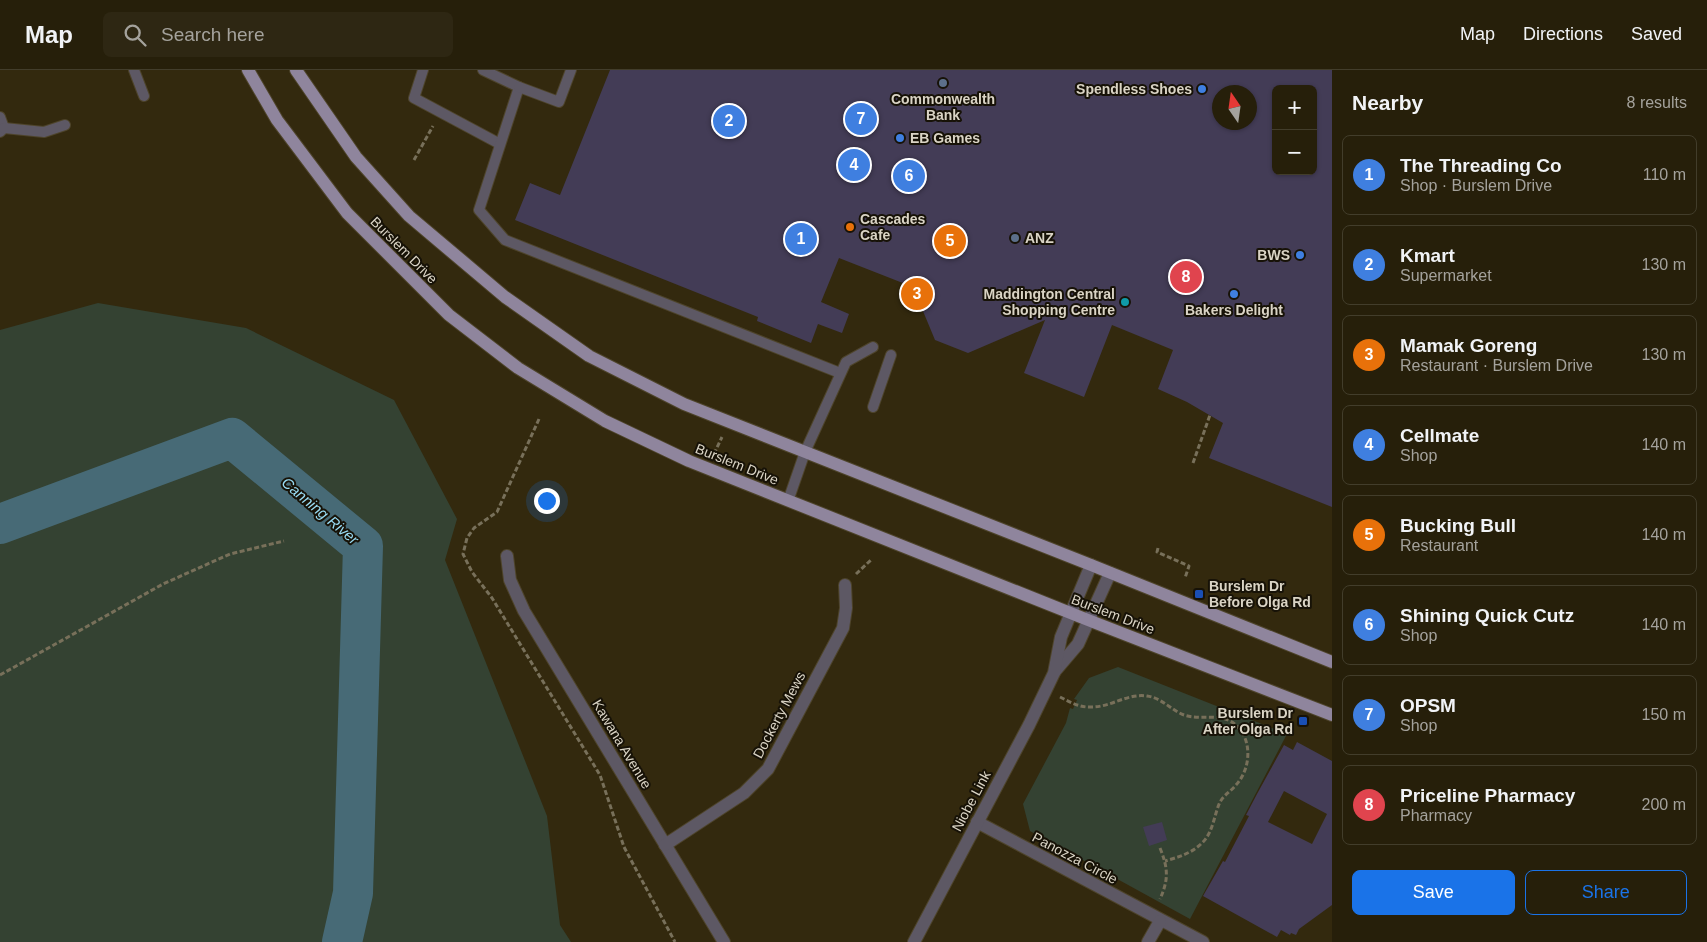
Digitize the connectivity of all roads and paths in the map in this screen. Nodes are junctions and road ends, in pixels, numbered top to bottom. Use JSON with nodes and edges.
{"nodes":[{"id":1,"x":134,"y":70,"type":"edge"},
{"id":2,"x":248,"y":70,"type":"edge"},
{"id":3,"x":296,"y":70,"type":"edge"},
{"id":4,"x":423,"y":70,"type":"edge"},
{"id":5,"x":483,"y":70,"type":"edge"},
{"id":6,"x":571,"y":70,"type":"edge"},
{"id":7,"x":519,"y":87,"type":"junction"},
{"id":8,"x":144,"y":96,"type":"dead end"},
{"id":9,"x":441,"y":112,"type":"junction"},
{"id":10,"x":0,"y":118,"type":"edge"},
{"id":11,"x":65,"y":124,"type":"dead end"},
{"id":12,"x":2,"y":130,"type":"edge"},
{"id":13,"x":500,"y":144,"type":"junction"},
{"id":14,"x":414,"y":160,"type":"dead end"},
{"id":15,"x":873,"y":347,"type":"dead end"},
{"id":16,"x":891,"y":355,"type":"dead end"},
{"id":17,"x":840,"y":373,"type":"junction"},
{"id":18,"x":873,"y":408,"type":"dead end"},
{"id":19,"x":1210,"y":415,"type":"dead end"},
{"id":20,"x":539,"y":419,"type":"dead end"},
{"id":21,"x":729,"y":422,"type":"junction"},
{"id":22,"x":805,"y":452,"type":"junction"},
{"id":23,"x":1193,"y":463,"type":"dead end"},
{"id":24,"x":708,"y":468,"type":"junction"},
{"id":25,"x":788,"y":501,"type":"junction"},
{"id":26,"x":284,"y":541,"type":"dead end"},
{"id":27,"x":1158,"y":548,"type":"dead end"},
{"id":28,"x":507,"y":556,"type":"dead end"},
{"id":29,"x":1091,"y":565,"type":"junction"},
{"id":30,"x":1110,"y":574,"type":"junction"},
{"id":31,"x":1184,"y":578,"type":"dead end"},
{"id":32,"x":845,"y":585,"type":"dead end"},
{"id":33,"x":1071,"y":614,"type":"junction"},
{"id":34,"x":1088,"y":620,"type":"junction"},
{"id":35,"x":1332,"y":662,"type":"edge"},
{"id":36,"x":1054,"y":673,"type":"junction"},
{"id":37,"x":0,"y":675,"type":"edge"},
{"id":38,"x":1058,"y":696,"type":"dead end"},
{"id":39,"x":1332,"y":715,"type":"edge"},
{"id":40,"x":977,"y":822,"type":"junction"},
{"id":41,"x":666,"y":845,"type":"junction"},
{"id":42,"x":1160,"y":848,"type":"dead end"},
{"id":43,"x":1165,"y":862,"type":"junction"},
{"id":44,"x":1159,"y":900,"type":"dead end"},
{"id":45,"x":1160,"y":920,"type":"junction"},
{"id":46,"x":676,"y":942,"type":"edge"},
{"id":47,"x":724,"y":942,"type":"edge"},
{"id":48,"x":914,"y":942,"type":"edge"},
{"id":49,"x":1148,"y":942,"type":"edge"},
{"id":50,"x":1203,"y":942,"type":"edge"}],
"edges":[{"from":1,"to":8,"type":"lane"},
{"from":2,"to":24,"type":"main road","name":"Burslem Drive"},
{"from":3,"to":21,"type":"main road","name":"Burslem Drive"},
{"from":4,"to":9,"type":"lane"},
{"from":5,"to":7,"type":"lane"},
{"from":6,"to":7,"type":"lane"},
{"from":7,"to":13,"type":"lane"},
{"from":9,"to":13,"type":"lane"},
{"from":9,"to":14,"type":"path"},
{"from":10,"to":12,"type":"lane"},
{"from":11,"to":12,"type":"lane"},
{"from":13,"to":17,"type":"lane"},
{"from":15,"to":17,"type":"lane"},
{"from":16,"to":18,"type":"lane"},
{"from":17,"to":22,"type":"lane"},
{"from":19,"to":23,"type":"path"},
{"from":20,"to":46,"type":"path"},
{"from":21,"to":22,"type":"main road","name":"Burslem Drive"},
{"from":21,"to":24,"type":"path"},
{"from":22,"to":25,"type":"lane"},
{"from":22,"to":29,"type":"main road","name":"Burslem Drive"},
{"from":24,"to":25,"type":"main road","name":"Burslem Drive"},
{"from":25,"to":33,"type":"main road","name":"Burslem Drive"},
{"from":26,"to":37,"type":"path"},
{"from":27,"to":31,"type":"path"},
{"from":28,"to":41,"type":"street","name":"Kawana Avenue"},
{"from":29,"to":30,"type":"main road","name":"Burslem Drive"},
{"from":29,"to":33,"type":"street","name":"Niobe Link"},
{"from":30,"to":34,"type":"street","name":"Niobe Link"},
{"from":30,"to":35,"type":"main road","name":"Burslem Drive"},
{"from":32,"to":41,"type":"street","name":"Dockerty Mews"},
{"from":33,"to":34,"type":"main road","name":"Burslem Drive"},
{"from":33,"to":36,"type":"street","name":"Niobe Link"},
{"from":34,"to":36,"type":"street","name":"Niobe Link"},
{"from":34,"to":39,"type":"main road","name":"Burslem Drive"},
{"from":36,"to":40,"type":"street","name":"Niobe Link"},
{"from":38,"to":43,"type":"path"},
{"from":40,"to":45,"type":"street","name":"Panozza Circle"},
{"from":40,"to":48,"type":"street","name":"Niobe Link"},
{"from":41,"to":47,"type":"street","name":"Kawana Avenue"},
{"from":42,"to":43,"type":"path"},
{"from":43,"to":44,"type":"path"},
{"from":45,"to":49,"type":"street"},
{"from":45,"to":50,"type":"street","name":"Panozza Circle"}]}
